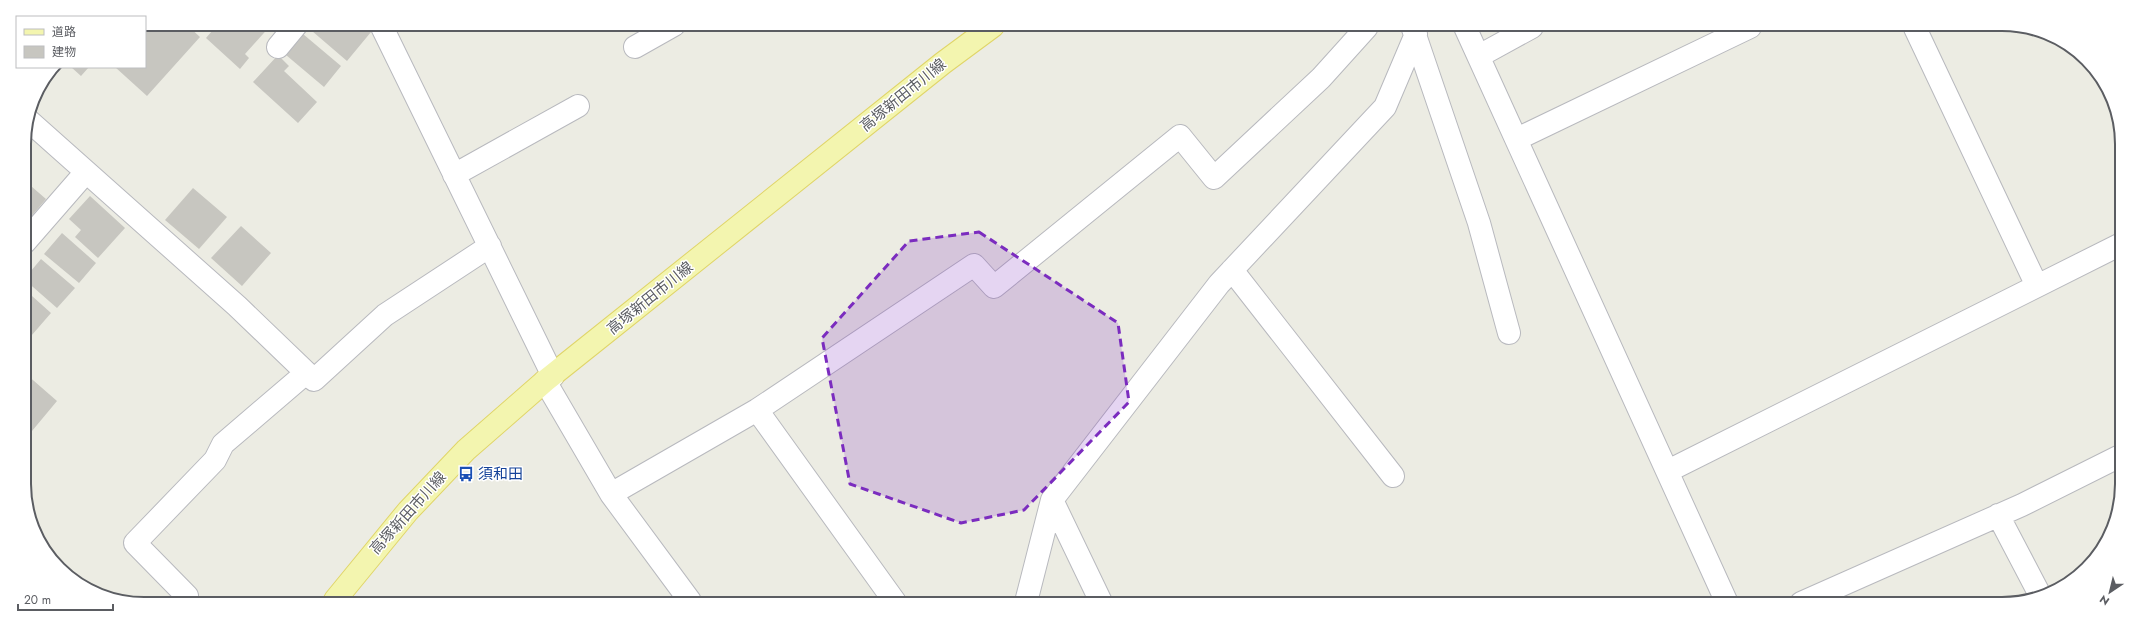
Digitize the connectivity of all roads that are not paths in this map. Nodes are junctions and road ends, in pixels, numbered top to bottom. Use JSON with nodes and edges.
{"nodes":[{"id":1,"x":291,"y":31,"type":"edge"},
{"id":2,"x":387,"y":31,"type":"edge"},
{"id":3,"x":664,"y":31,"type":"edge"},
{"id":4,"x":986,"y":31,"type":"edge"},
{"id":5,"x":1363,"y":31,"type":"edge"},
{"id":6,"x":1414,"y":31,"type":"edge"},
{"id":7,"x":1414,"y":31,"type":"edge"},
{"id":8,"x":1468,"y":31,"type":"edge"},
{"id":9,"x":1525,"y":31,"type":"edge"},
{"id":10,"x":1742,"y":31,"type":"edge"},
{"id":11,"x":1916,"y":31,"type":"edge"},
{"id":12,"x":278,"y":47,"type":"dead end"},
{"id":13,"x":635,"y":48,"type":"dead end"},
{"id":14,"x":1479,"y":56,"type":"junction"},
{"id":15,"x":578,"y":106,"type":"dead end"},
{"id":16,"x":33,"y":124,"type":"edge"},
{"id":17,"x":1517,"y":139,"type":"junction"},
{"id":18,"x":86,"y":172,"type":"junction"},
{"id":19,"x":454,"y":174,"type":"junction"},
{"id":20,"x":31,"y":235,"type":"edge"},
{"id":21,"x":490,"y":246,"type":"junction"},
{"id":22,"x":2115,"y":247,"type":"edge"},
{"id":23,"x":1232,"y":270,"type":"junction"},
{"id":24,"x":2037,"y":286,"type":"junction"},
{"id":25,"x":1509,"y":333,"type":"dead end"},
{"id":26,"x":306,"y":373,"type":"junction"},
{"id":27,"x":549,"y":379,"type":"junction"},
{"id":28,"x":757,"y":410,"type":"junction"},
{"id":29,"x":2115,"y":458,"type":"edge"},
{"id":30,"x":1668,"y":471,"type":"junction"},
{"id":31,"x":1393,"y":476,"type":"dead end"},
{"id":32,"x":611,"y":494,"type":"junction"},
{"id":33,"x":1052,"y":500,"type":"junction"},
{"id":34,"x":1998,"y":515,"type":"junction"},
{"id":35,"x":2038,"y":591,"type":"edge"},
{"id":36,"x":188,"y":597,"type":"edge"},
{"id":37,"x":337,"y":597,"type":"edge"},
{"id":38,"x":687,"y":597,"type":"edge"},
{"id":39,"x":891,"y":597,"type":"edge"},
{"id":40,"x":1027,"y":597,"type":"edge"},
{"id":41,"x":1099,"y":597,"type":"edge"},
{"id":42,"x":1724,"y":597,"type":"edge"},
{"id":43,"x":1814,"y":597,"type":"edge"}],
"edges":[{"from":1,"to":12,"type":"street"},
{"from":2,"to":19,"type":"street"},
{"from":3,"to":13,"type":"street"},
{"from":4,"to":27,"type":"main road","name":"高塚新田市川線"},
{"from":5,"to":28,"type":"street"},
{"from":6,"to":23,"type":"street"},
{"from":7,"to":25,"type":"street"},
{"from":8,"to":14,"type":"street"},
{"from":9,"to":14,"type":"street"},
{"from":10,"to":17,"type":"street"},
{"from":11,"to":24,"type":"street"},
{"from":14,"to":17,"type":"street"},
{"from":15,"to":19,"type":"street"},
{"from":16,"to":18,"type":"street"},
{"from":17,"to":30,"type":"street"},
{"from":18,"to":20,"type":"street"},
{"from":18,"to":26,"type":"street"},
{"from":19,"to":21,"type":"street"},
{"from":21,"to":26,"type":"street"},
{"from":21,"to":27,"type":"street"},
{"from":22,"to":24,"type":"street"},
{"from":23,"to":31,"type":"street"},
{"from":23,"to":33,"type":"street"},
{"from":24,"to":30,"type":"street"},
{"from":26,"to":36,"type":"street"},
{"from":27,"to":32,"type":"street"},
{"from":27,"to":37,"type":"main road","name":"高塚新田市川線"},
{"from":28,"to":32,"type":"street"},
{"from":28,"to":39,"type":"street"},
{"from":29,"to":34,"type":"street"},
{"from":30,"to":42,"type":"street"},
{"from":32,"to":38,"type":"street"},
{"from":33,"to":40,"type":"street"},
{"from":33,"to":41,"type":"street"},
{"from":34,"to":35,"type":"street"},
{"from":34,"to":43,"type":"street"}]}
